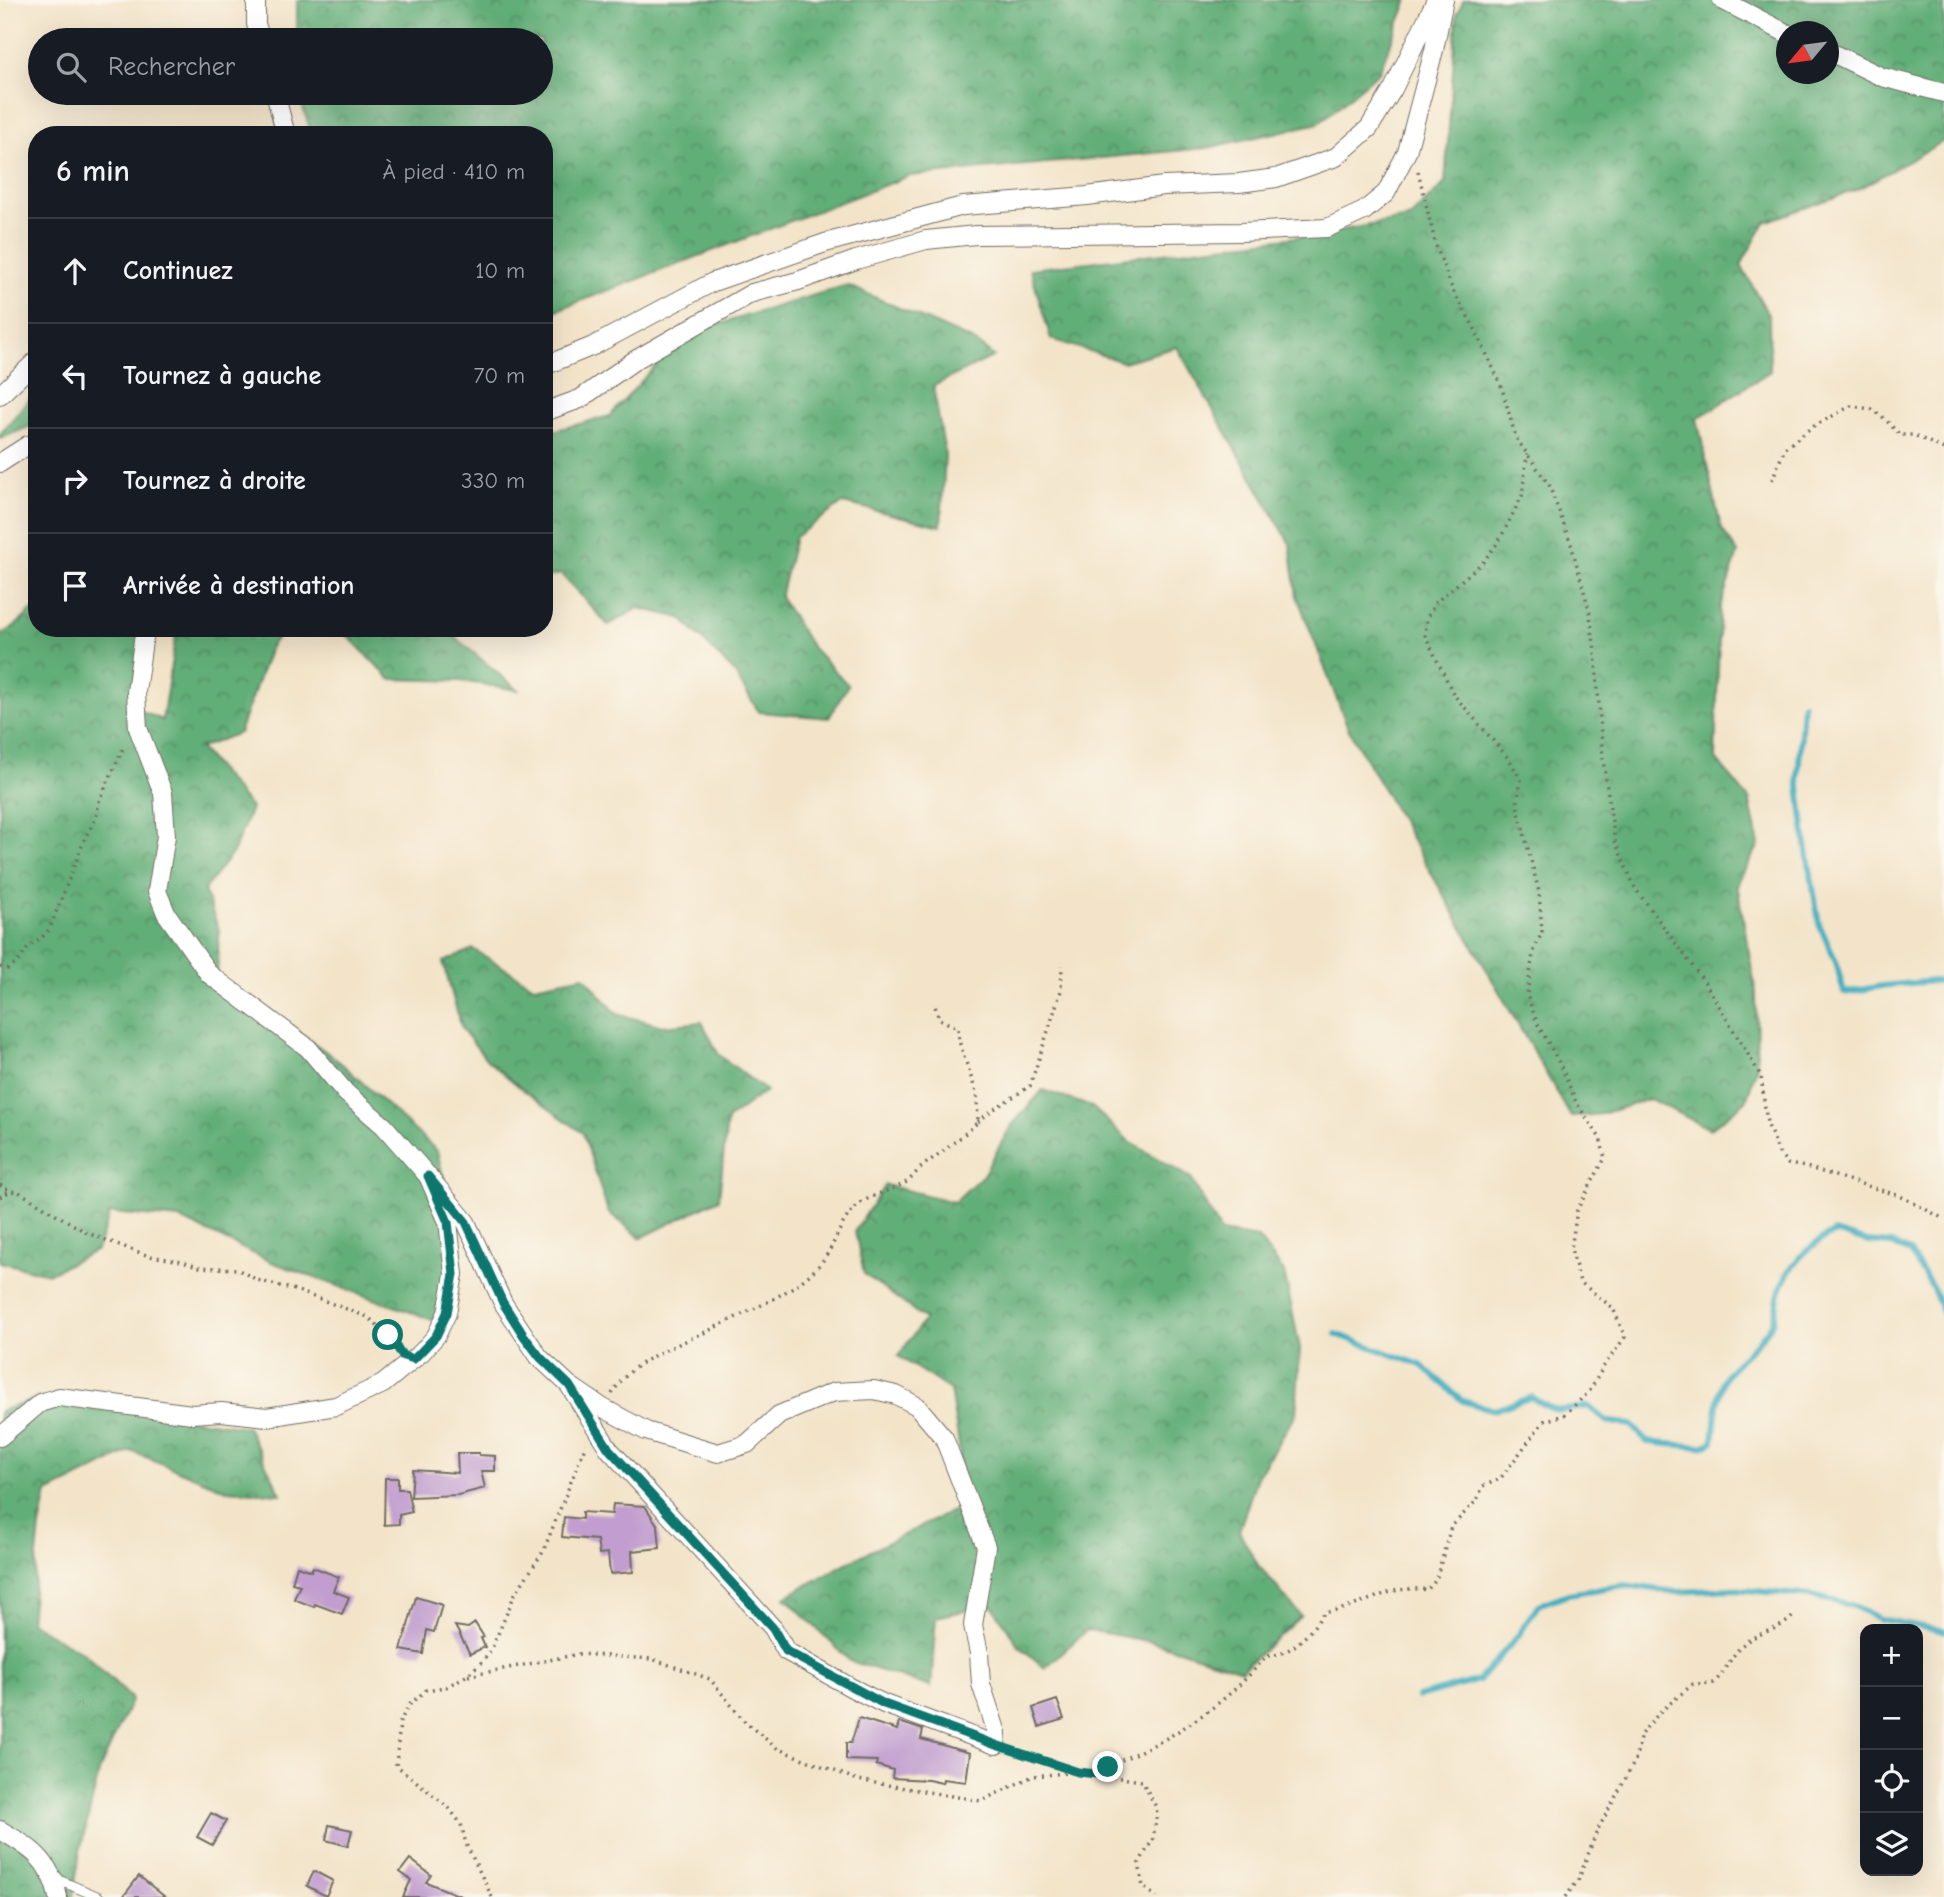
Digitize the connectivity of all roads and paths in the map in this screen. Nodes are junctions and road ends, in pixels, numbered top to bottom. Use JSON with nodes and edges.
{"nodes":[{"id":1,"x":256,"y":0,"type":"edge"},
{"id":2,"x":1436,"y":0,"type":"edge"},
{"id":3,"x":1444,"y":0,"type":"edge"},
{"id":4,"x":1722,"y":0,"type":"edge"},
{"id":5,"x":1776,"y":27,"type":"edge"},
{"id":6,"x":257,"y":28,"type":"edge"},
{"id":7,"x":1839,"y":56,"type":"edge"},
{"id":8,"x":1944,"y":93,"type":"edge"},
{"id":9,"x":278,"y":105,"type":"edge"},
{"id":10,"x":284,"y":126,"type":"edge"},
{"id":11,"x":1412,"y":134,"type":"junction"},
{"id":12,"x":553,"y":362,"type":"edge"},
{"id":13,"x":28,"y":368,"type":"edge"},
{"id":14,"x":0,"y":395,"type":"edge"},
{"id":15,"x":553,"y":409,"type":"edge"},
{"id":16,"x":28,"y":445,"type":"edge"},
{"id":17,"x":1944,"y":449,"type":"edge"},
{"id":18,"x":1527,"y":454,"type":"junction"},
{"id":19,"x":0,"y":463,"type":"edge"},
{"id":20,"x":1772,"y":481,"type":"dead end"},
{"id":21,"x":143,"y":637,"type":"edge"},
{"id":22,"x":138,"y":728,"type":"junction"},
{"id":23,"x":1062,"y":965,"type":"dead end"},
{"id":24,"x":0,"y":967,"type":"edge"},
{"id":25,"x":978,"y":1122,"type":"dead end"},
{"id":26,"x":428,"y":1176,"type":"junction"},
{"id":27,"x":0,"y":1185,"type":"edge"},
{"id":28,"x":9,"y":1191,"type":"junction"},
{"id":29,"x":0,"y":1197,"type":"edge"},
{"id":30,"x":1944,"y":1219,"type":"edge"},
{"id":31,"x":414,"y":1359,"type":"junction"},
{"id":32,"x":569,"y":1385,"type":"junction"},
{"id":33,"x":0,"y":1437,"type":"edge"},
{"id":34,"x":1793,"y":1616,"type":"dead end"},
{"id":35,"x":466,"y":1676,"type":"dead end"},
{"id":36,"x":996,"y":1745,"type":"junction"},
{"id":37,"x":1078,"y":1772,"type":"junction"},
{"id":38,"x":1097,"y":1774,"type":"junction"},
{"id":39,"x":0,"y":1830,"type":"edge"},
{"id":40,"x":48,"y":1869,"type":"junction"},
{"id":41,"x":58,"y":1897,"type":"edge"},
{"id":42,"x":99,"y":1897,"type":"edge"},
{"id":43,"x":1157,"y":1897,"type":"edge"},
{"id":44,"x":1565,"y":1897,"type":"edge"}],
"edges":[{"from":1,"to":6,"type":"street"},
{"from":2,"to":12,"type":"street"},
{"from":3,"to":11,"type":"street"},
{"from":4,"to":5,"type":"street"},
{"from":7,"to":8,"type":"street"},
{"from":9,"to":10,"type":"street"},
{"from":11,"to":15,"type":"street"},
{"from":11,"to":18,"type":"path"},
{"from":13,"to":14,"type":"street"},
{"from":16,"to":19,"type":"street"},
{"from":17,"to":20,"type":"path"},
{"from":18,"to":30,"type":"path"},
{"from":18,"to":38,"type":"path"},
{"from":21,"to":22,"type":"street"},
{"from":22,"to":24,"type":"path"},
{"from":22,"to":26,"type":"street"},
{"from":23,"to":25,"type":"path"},
{"from":26,"to":31,"type":"street"},
{"from":26,"to":32,"type":"street"},
{"from":27,"to":28,"type":"path"},
{"from":28,"to":29,"type":"path"},
{"from":28,"to":31,"type":"path"},
{"from":31,"to":33,"type":"street"},
{"from":32,"to":36,"type":"street"},
{"from":32,"to":36,"type":"street"},
{"from":34,"to":44,"type":"path"},
{"from":35,"to":37,"type":"path"},
{"from":36,"to":37,"type":"path"},
{"from":37,"to":38,"type":"path"},
{"from":38,"to":43,"type":"path"},
{"from":39,"to":40,"type":"street"},
{"from":40,"to":41,"type":"street"},
{"from":40,"to":42,"type":"lane"}]}
